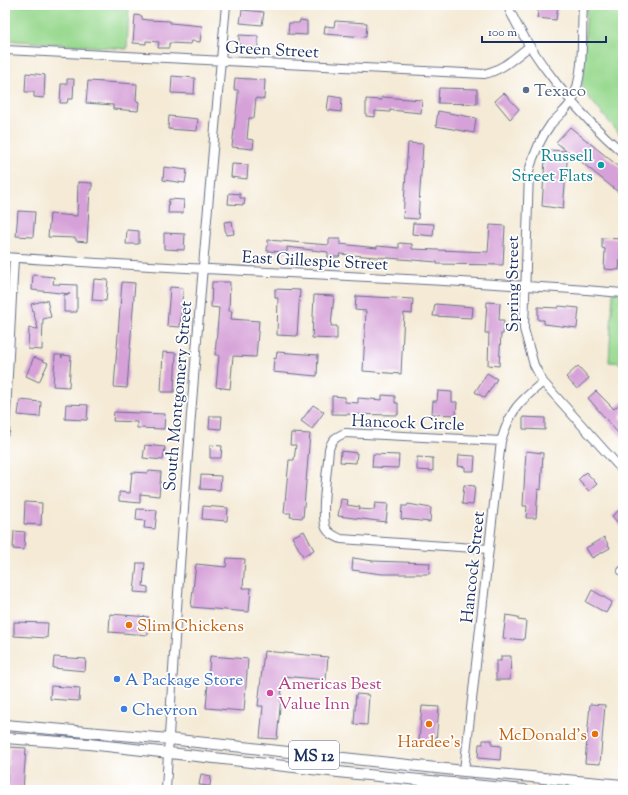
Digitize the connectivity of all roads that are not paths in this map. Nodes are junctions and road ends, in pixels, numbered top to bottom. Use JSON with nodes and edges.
{"nodes":[{"id":1,"x":226,"y":5,"type":"edge"},
{"id":2,"x":507,"y":5,"type":"edge"},
{"id":3,"x":583,"y":5,"type":"edge"},
{"id":4,"x":530,"y":46,"type":"junction"},
{"id":5,"x":5,"y":50,"type":"edge"},
{"id":6,"x":221,"y":61,"type":"junction"},
{"id":7,"x":572,"y":100,"type":"junction"},
{"id":8,"x":623,"y":153,"type":"edge"},
{"id":9,"x":5,"y":257,"type":"edge"},
{"id":10,"x":14,"y":258,"type":"junction"},
{"id":11,"x":203,"y":269,"type":"junction"},
{"id":12,"x":526,"y":284,"type":"junction"},
{"id":13,"x":623,"y":292,"type":"edge"},
{"id":14,"x":543,"y":382,"type":"junction"},
{"id":15,"x":5,"y":432,"type":"edge"},
{"id":16,"x":501,"y":441,"type":"junction"},
{"id":17,"x":623,"y":471,"type":"edge"},
{"id":18,"x":489,"y":549,"type":"junction"},
{"id":19,"x":5,"y":725,"type":"edge"},
{"id":20,"x":5,"y":738,"type":"edge"},
{"id":21,"x":169,"y":738,"type":"junction"},
{"id":22,"x":168,"y":753,"type":"junction"},
{"id":23,"x":374,"y":762,"type":"junction"},
{"id":24,"x":464,"y":771,"type":"junction"},
{"id":25,"x":347,"y":773,"type":"junction"},
{"id":26,"x":429,"y":780,"type":"junction"},
{"id":27,"x":623,"y":784,"type":"edge"},
{"id":28,"x":166,"y":790,"type":"edge"},
{"id":29,"x":524,"y":790,"type":"edge"}],
"edges":[{"from":1,"to":6,"type":"street","name":"South Montgomery Street"},
{"from":2,"to":4,"type":"street"},
{"from":3,"to":7,"type":"street"},
{"from":4,"to":6,"type":"street","name":"Green Street"},
{"from":4,"to":7,"type":"street"},
{"from":5,"to":6,"type":"street","name":"Green Street"},
{"from":6,"to":11,"type":"street","name":"South Montgomery Street"},
{"from":7,"to":8,"type":"street"},
{"from":7,"to":12,"type":"street","name":"Spring Street"},
{"from":9,"to":10,"type":"street","name":"East Gillespie Street"},
{"from":10,"to":11,"type":"street","name":"East Gillespie Street"},
{"from":10,"to":15,"type":"street"},
{"from":11,"to":12,"type":"street","name":"East Gillespie Street"},
{"from":11,"to":21,"type":"street","name":"South Montgomery Street"},
{"from":12,"to":13,"type":"street","name":"East Gillespie Street"},
{"from":12,"to":14,"type":"street","name":"Spring Street"},
{"from":14,"to":16,"type":"street","name":"Hancock Street"},
{"from":14,"to":17,"type":"street","name":"Spring Street"},
{"from":16,"to":18,"type":"street","name":"Hancock Street"},
{"from":16,"to":18,"type":"street","name":"Hancock Circle"},
{"from":18,"to":24,"type":"street","name":"Hancock Street"},
{"from":19,"to":21,"type":"main road","number":"MS 12"},
{"from":20,"to":22,"type":"main road","name":"MS 12","number":"MS 12"},
{"from":21,"to":22,"type":"street","name":"South Montgomery Street"},
{"from":21,"to":23,"type":"main road","number":"MS 12"},
{"from":22,"to":25,"type":"main road","name":"MS 12","number":"MS 12"},
{"from":22,"to":28,"type":"street","name":"South Montgomery Street"},
{"from":23,"to":24,"type":"main road","number":"MS 12"},
{"from":23,"to":25,"type":"main road"},
{"from":24,"to":26,"type":"main road"},
{"from":24,"to":27,"type":"main road","number":"MS 12"},
{"from":25,"to":26,"type":"main road","name":"MS 12","number":"MS 12"},
{"from":26,"to":29,"type":"main road","name":"MS 12"}]}
